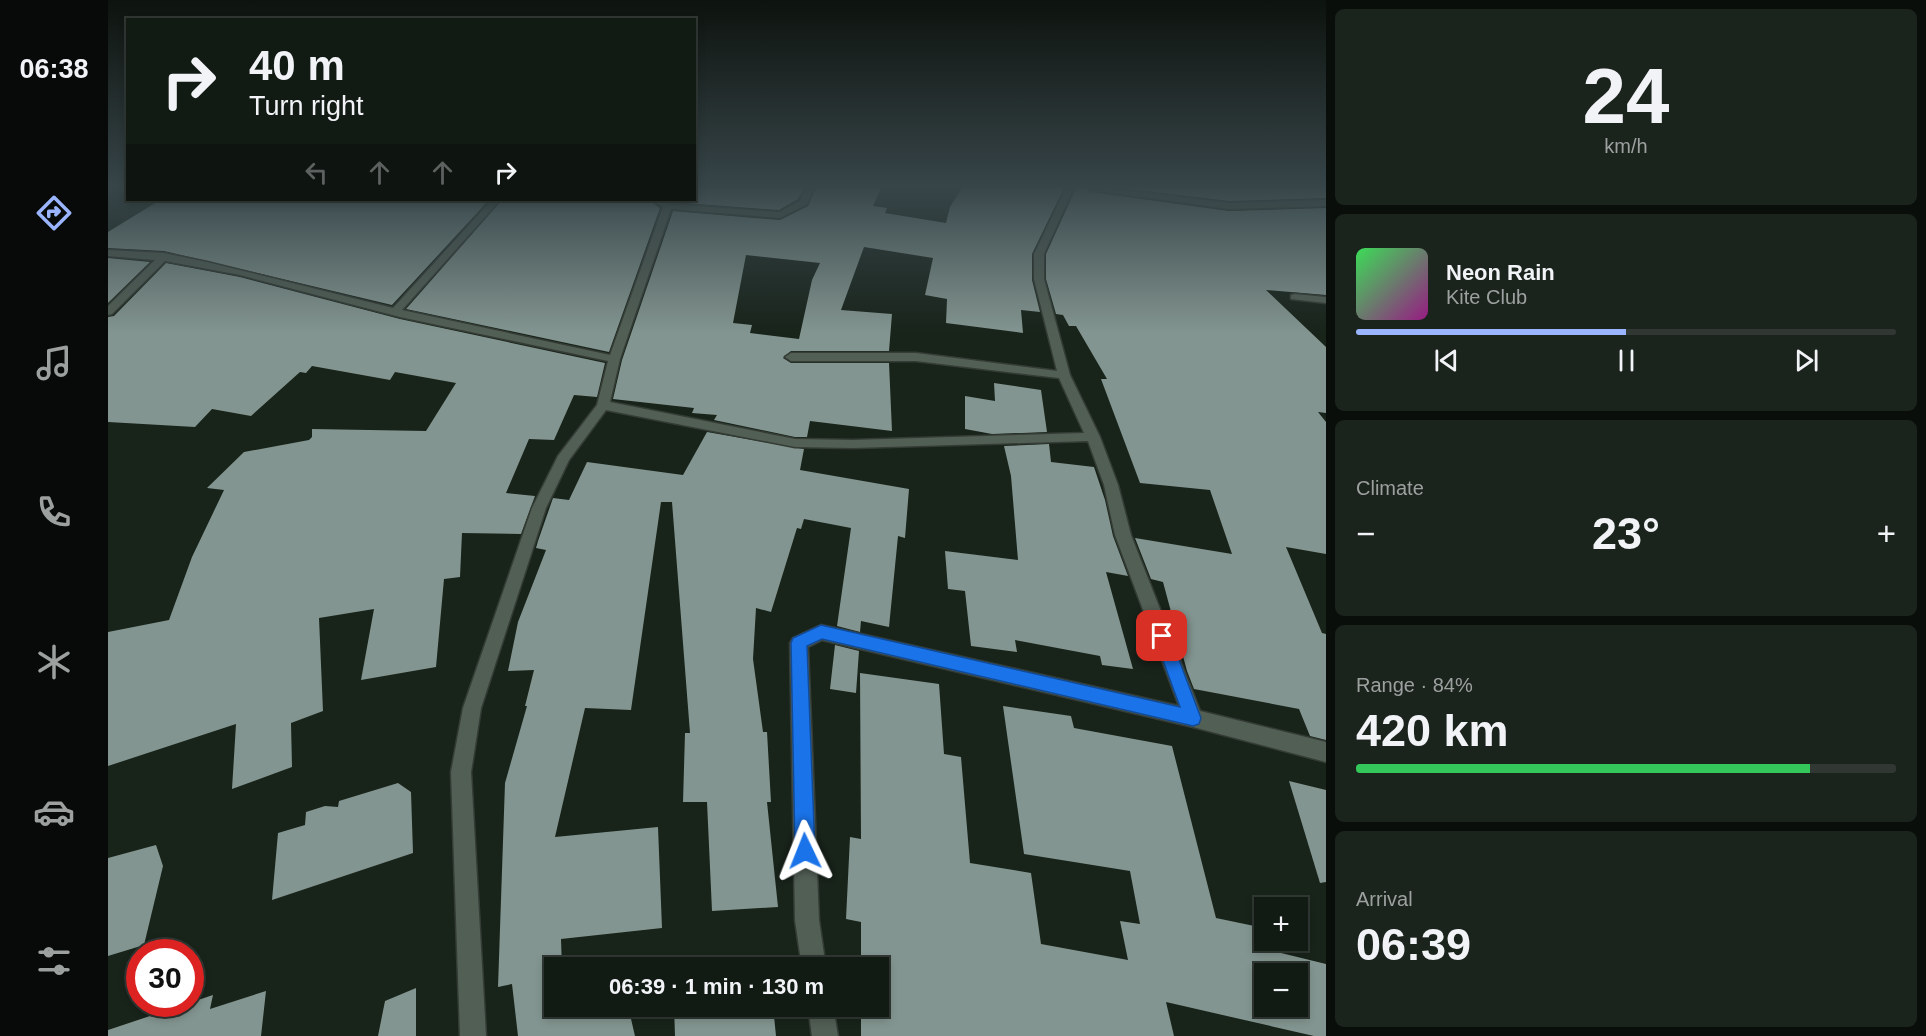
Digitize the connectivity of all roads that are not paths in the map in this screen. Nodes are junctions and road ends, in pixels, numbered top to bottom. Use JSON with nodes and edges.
{"nodes":[{"id":1,"x":464,"y":236,"type":"edge"},
{"id":2,"x":651,"y":236,"type":"edge"},
{"id":3,"x":1047,"y":236,"type":"edge"},
{"id":4,"x":108,"y":253,"type":"edge"},
{"id":5,"x":165,"y":256,"type":"junction"},
{"id":6,"x":1295,"y":297,"type":"dead end"},
{"id":7,"x":1326,"y":300,"type":"edge"},
{"id":8,"x":108,"y":312,"type":"edge"},
{"id":9,"x":396,"y":312,"type":"junction"},
{"id":10,"x":791,"y":357,"type":"dead end"},
{"id":11,"x":614,"y":359,"type":"junction"},
{"id":12,"x":1064,"y":375,"type":"junction"},
{"id":13,"x":603,"y":405,"type":"junction"},
{"id":14,"x":1093,"y":437,"type":"junction"},
{"id":15,"x":1193,"y":718,"type":"junction"},
{"id":16,"x":1326,"y":752,"type":"edge"},
{"id":17,"x":812,"y":957,"type":"edge"},
{"id":18,"x":822,"y":1017,"type":"edge"},
{"id":19,"x":473,"y":1036,"type":"edge"},
{"id":20,"x":825,"y":1036,"type":"edge"}],
"edges":[{"from":1,"to":9,"type":"street"},
{"from":2,"to":11,"type":"street"},
{"from":3,"to":12,"type":"street"},
{"from":4,"to":5,"type":"street"},
{"from":5,"to":8,"type":"street"},
{"from":5,"to":9,"type":"street"},
{"from":6,"to":7,"type":"street"},
{"from":9,"to":11,"type":"street"},
{"from":10,"to":12,"type":"street"},
{"from":11,"to":13,"type":"street"},
{"from":12,"to":14,"type":"street"},
{"from":13,"to":14,"type":"street"},
{"from":13,"to":19,"type":"street"},
{"from":14,"to":15,"type":"street"},
{"from":15,"to":16,"type":"street"},
{"from":15,"to":17,"type":"street"},
{"from":18,"to":20,"type":"street"}]}
